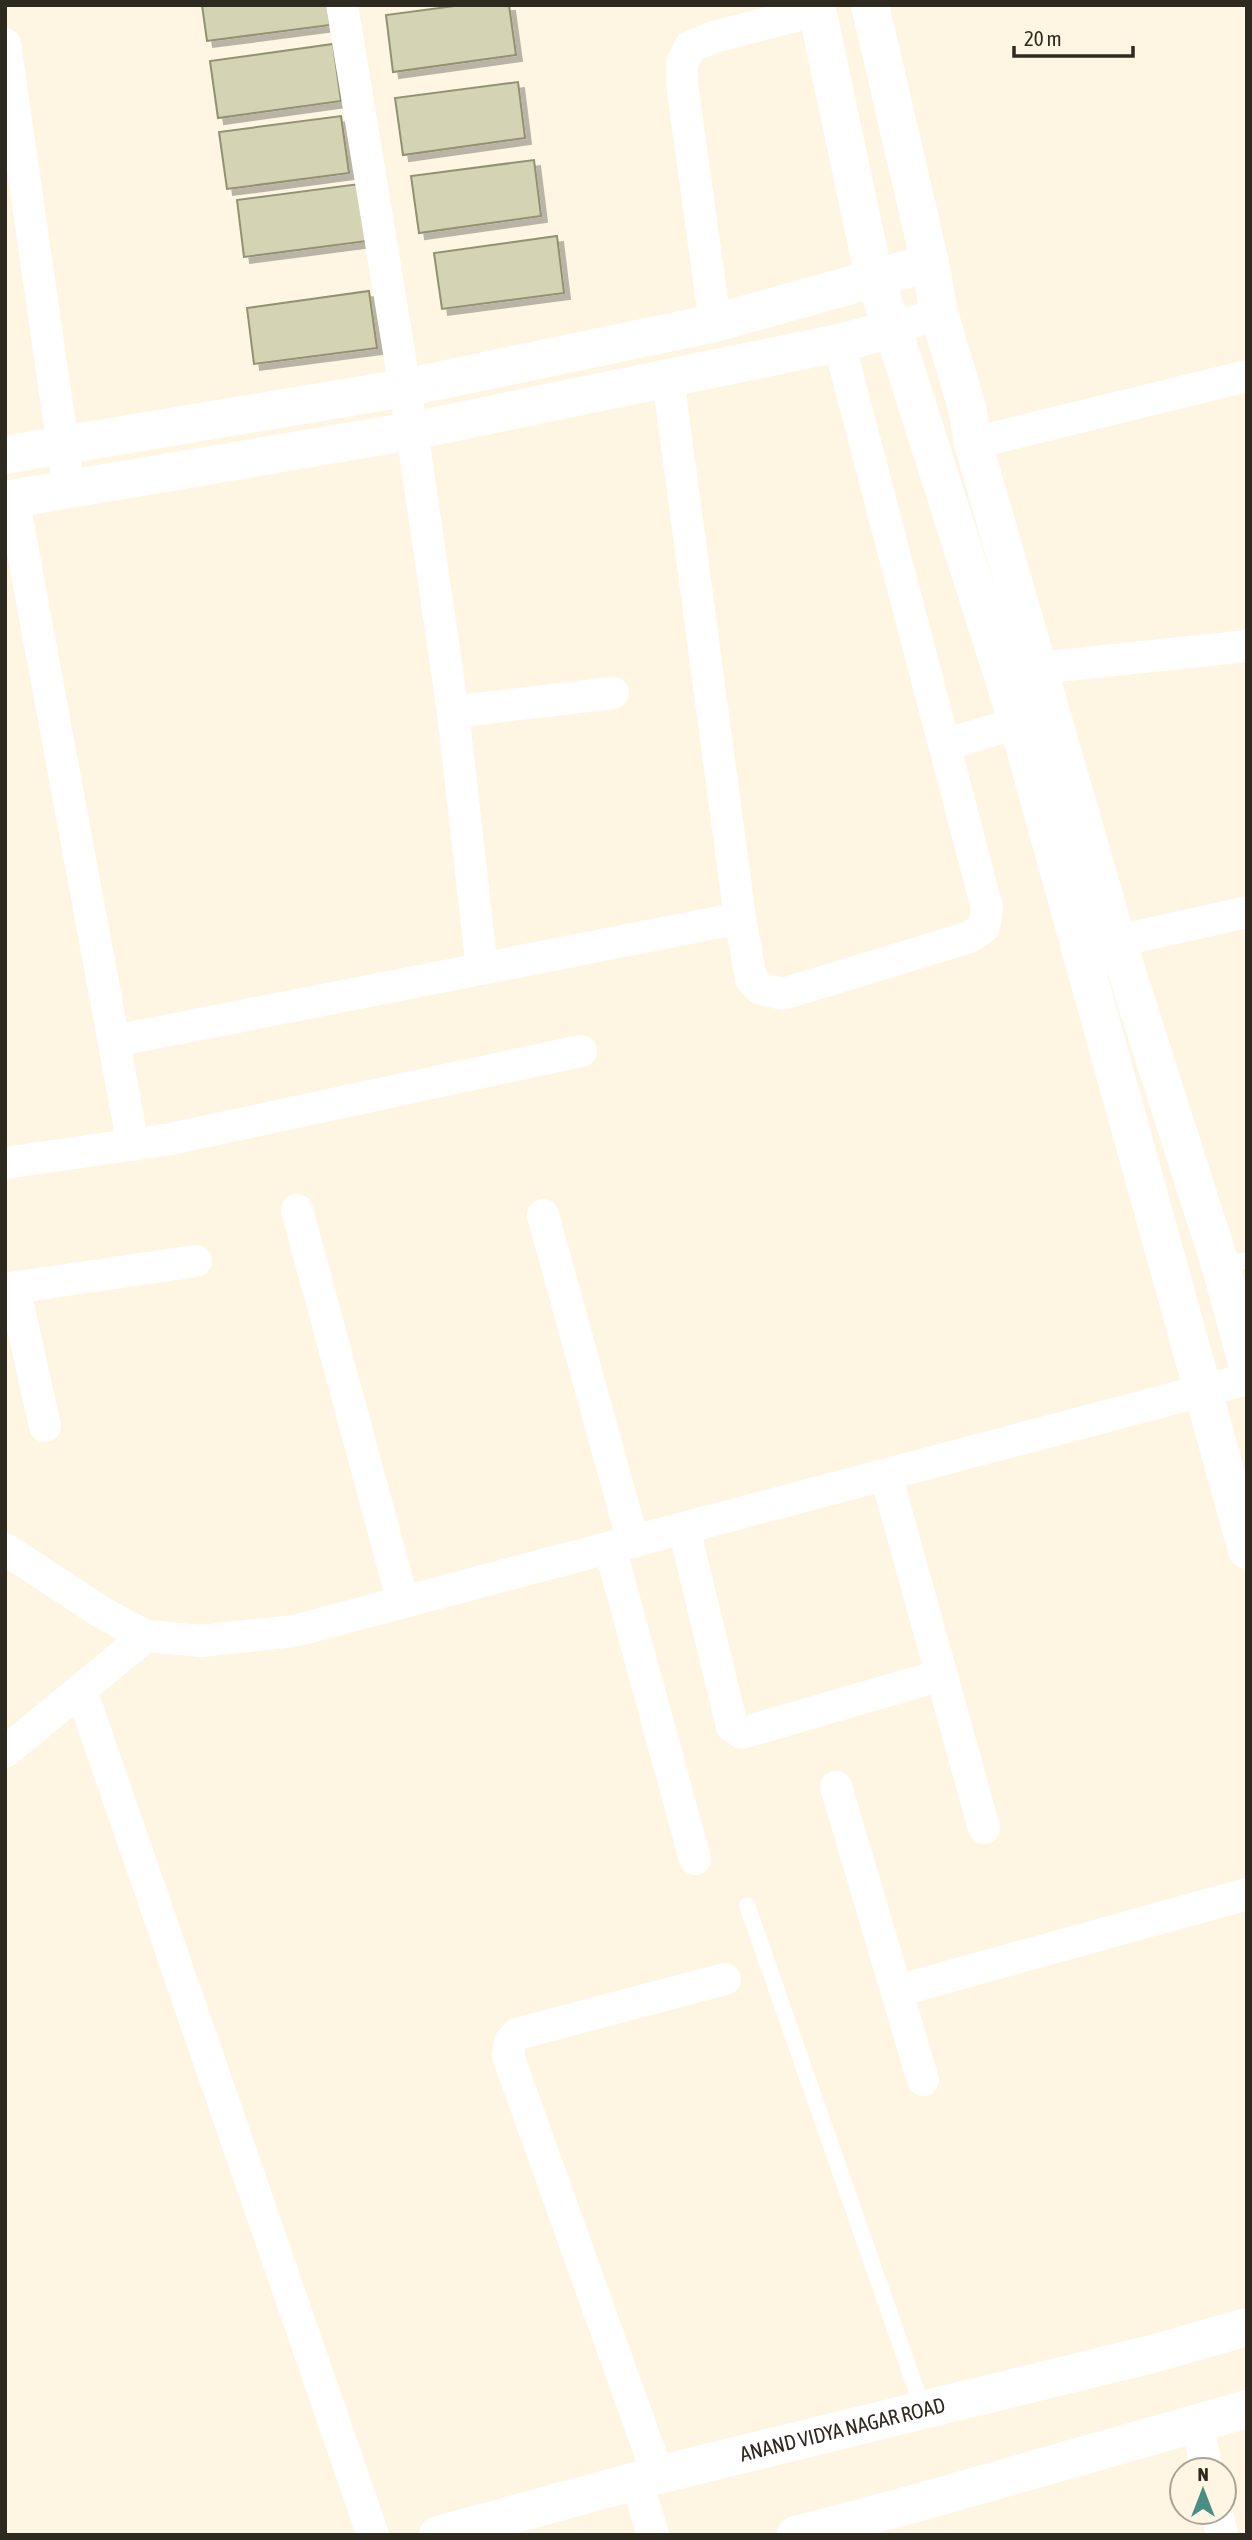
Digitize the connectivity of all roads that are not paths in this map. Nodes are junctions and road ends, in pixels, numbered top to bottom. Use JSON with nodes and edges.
{"nodes":[{"id":1,"x":342,"y":5,"type":"edge"},
{"id":2,"x":870,"y":5,"type":"edge"},
{"id":3,"x":817,"y":7,"type":"edge"},
{"id":4,"x":5,"y":44,"type":"edge"},
{"id":5,"x":930,"y":263,"type":"junction"},
{"id":6,"x":874,"y":278,"type":"junction"},
{"id":7,"x":939,"y":313,"type":"junction"},
{"id":8,"x":715,"y":323,"type":"junction"},
{"id":9,"x":893,"y":329,"type":"junction"},
{"id":10,"x":839,"y":343,"type":"junction"},
{"id":11,"x":1247,"y":376,"type":"edge"},
{"id":12,"x":668,"y":378,"type":"junction"},
{"id":13,"x":404,"y":388,"type":"junction"},
{"id":14,"x":412,"y":431,"type":"junction"},
{"id":15,"x":973,"y":443,"type":"junction"},
{"id":16,"x":62,"y":445,"type":"junction"},
{"id":17,"x":5,"y":455,"type":"edge"},
{"id":18,"x":69,"y":489,"type":"junction"},
{"id":19,"x":9,"y":499,"type":"edge"},
{"id":20,"x":1247,"y":646,"type":"edge"},
{"id":21,"x":1039,"y":668,"type":"junction"},
{"id":22,"x":613,"y":693,"type":"dead end"},
{"id":23,"x":453,"y":712,"type":"junction"},
{"id":24,"x":1035,"y":718,"type":"junction"},
{"id":25,"x":944,"y":745,"type":"junction"},
{"id":26,"x":1247,"y":912,"type":"edge"},
{"id":27,"x":740,"y":918,"type":"junction"},
{"id":28,"x":1117,"y":941,"type":"junction"},
{"id":29,"x":482,"y":968,"type":"junction"},
{"id":30,"x":114,"y":1041,"type":"junction"},
{"id":31,"x":581,"y":1051,"type":"dead end"},
{"id":32,"x":133,"y":1145,"type":"junction"},
{"id":33,"x":5,"y":1163,"type":"edge"},
{"id":34,"x":297,"y":1210,"type":"dead end"},
{"id":35,"x":543,"y":1215,"type":"dead end"},
{"id":36,"x":196,"y":1261,"type":"dead end"},
{"id":37,"x":1234,"y":1264,"type":"edge"},
{"id":38,"x":10,"y":1288,"type":"edge"},
{"id":39,"x":1247,"y":1363,"type":"edge"},
{"id":40,"x":1247,"y":1379,"type":"edge"},
{"id":41,"x":1204,"y":1390,"type":"junction"},
{"id":42,"x":46,"y":1426,"type":"dead end"},
{"id":43,"x":886,"y":1475,"type":"junction"},
{"id":44,"x":684,"y":1528,"type":"junction"},
{"id":45,"x":621,"y":1545,"type":"junction"},
{"id":46,"x":5,"y":1549,"type":"edge"},
{"id":47,"x":1247,"y":1550,"type":"edge"},
{"id":48,"x":403,"y":1602,"type":"junction"},
{"id":49,"x":146,"y":1636,"type":"junction"},
{"id":50,"x":942,"y":1675,"type":"junction"},
{"id":51,"x":81,"y":1690,"type":"junction"},
{"id":52,"x":5,"y":1752,"type":"edge"},
{"id":53,"x":836,"y":1787,"type":"dead end"},
{"id":54,"x":984,"y":1828,"type":"dead end"},
{"id":55,"x":695,"y":1859,"type":"dead end"},
{"id":56,"x":1247,"y":1894,"type":"edge"},
{"id":57,"x":747,"y":1905,"type":"dead end"},
{"id":58,"x":725,"y":1979,"type":"dead end"},
{"id":59,"x":897,"y":1991,"type":"junction"},
{"id":60,"x":923,"y":2080,"type":"dead end"},
{"id":61,"x":1247,"y":2327,"type":"edge"},
{"id":62,"x":923,"y":2409,"type":"junction"},
{"id":63,"x":1247,"y":2409,"type":"edge"},
{"id":64,"x":1197,"y":2423,"type":"junction"},
{"id":65,"x":1205,"y":2456,"type":"edge"},
{"id":66,"x":647,"y":2478,"type":"junction"},
{"id":67,"x":373,"y":2535,"type":"edge"},
{"id":68,"x":438,"y":2535,"type":"edge"},
{"id":69,"x":653,"y":2535,"type":"edge"},
{"id":70,"x":796,"y":2535,"type":"edge"}],
"edges":[{"from":1,"to":13,"type":"street"},
{"from":2,"to":5,"type":"street"},
{"from":3,"to":6,"type":"street"},
{"from":3,"to":8,"type":"street"},
{"from":4,"to":16,"type":"street"},
{"from":5,"to":6,"type":"street"},
{"from":5,"to":7,"type":"street"},
{"from":6,"to":8,"type":"street"},
{"from":6,"to":9,"type":"street"},
{"from":7,"to":9,"type":"street"},
{"from":7,"to":15,"type":"street"},
{"from":8,"to":13,"type":"street"},
{"from":9,"to":10,"type":"street"},
{"from":9,"to":24,"type":"street"},
{"from":10,"to":12,"type":"street"},
{"from":10,"to":25,"type":"street"},
{"from":11,"to":15,"type":"street"},
{"from":12,"to":14,"type":"street"},
{"from":12,"to":27,"type":"street"},
{"from":13,"to":14,"type":"street"},
{"from":13,"to":16,"type":"street"},
{"from":14,"to":18,"type":"street"},
{"from":14,"to":23,"type":"street"},
{"from":15,"to":21,"type":"street"},
{"from":16,"to":17,"type":"street"},
{"from":16,"to":18,"type":"street"},
{"from":18,"to":19,"type":"street"},
{"from":19,"to":30,"type":"street"},
{"from":20,"to":21,"type":"street"},
{"from":21,"to":24,"type":"street"},
{"from":22,"to":23,"type":"street"},
{"from":23,"to":29,"type":"street"},
{"from":24,"to":25,"type":"street"},
{"from":24,"to":28,"type":"street"},
{"from":24,"to":41,"type":"street"},
{"from":25,"to":27,"type":"street"},
{"from":26,"to":28,"type":"street"},
{"from":27,"to":29,"type":"street"},
{"from":28,"to":37,"type":"street"},
{"from":29,"to":30,"type":"street"},
{"from":30,"to":32,"type":"street"},
{"from":31,"to":32,"type":"street"},
{"from":32,"to":33,"type":"street"},
{"from":34,"to":48,"type":"street"},
{"from":35,"to":45,"type":"street"},
{"from":36,"to":38,"type":"street"},
{"from":37,"to":39,"type":"street"},
{"from":38,"to":42,"type":"street"},
{"from":40,"to":41,"type":"street"},
{"from":41,"to":43,"type":"street"},
{"from":41,"to":47,"type":"street"},
{"from":43,"to":44,"type":"street"},
{"from":43,"to":50,"type":"street"},
{"from":44,"to":45,"type":"street"},
{"from":44,"to":50,"type":"street"},
{"from":45,"to":48,"type":"street"},
{"from":45,"to":55,"type":"street"},
{"from":46,"to":49,"type":"street"},
{"from":48,"to":49,"type":"street"},
{"from":49,"to":51,"type":"street"},
{"from":50,"to":54,"type":"street"},
{"from":51,"to":52,"type":"street"},
{"from":51,"to":67,"type":"street"},
{"from":53,"to":59,"type":"street"},
{"from":56,"to":59,"type":"street"},
{"from":57,"to":62,"type":"lane"},
{"from":58,"to":66,"type":"street"},
{"from":59,"to":60,"type":"street"},
{"from":61,"to":62,"type":"street","name":"ANAND VIDYA NAGAR ROAD"},
{"from":62,"to":66,"type":"street","name":"ANAND VIDYA NAGAR ROAD"},
{"from":63,"to":64,"type":"street"},
{"from":64,"to":65,"type":"street"},
{"from":64,"to":70,"type":"street"},
{"from":66,"to":68,"type":"street","name":"ANAND VIDYA NAGAR ROAD"},
{"from":66,"to":69,"type":"street"}]}
